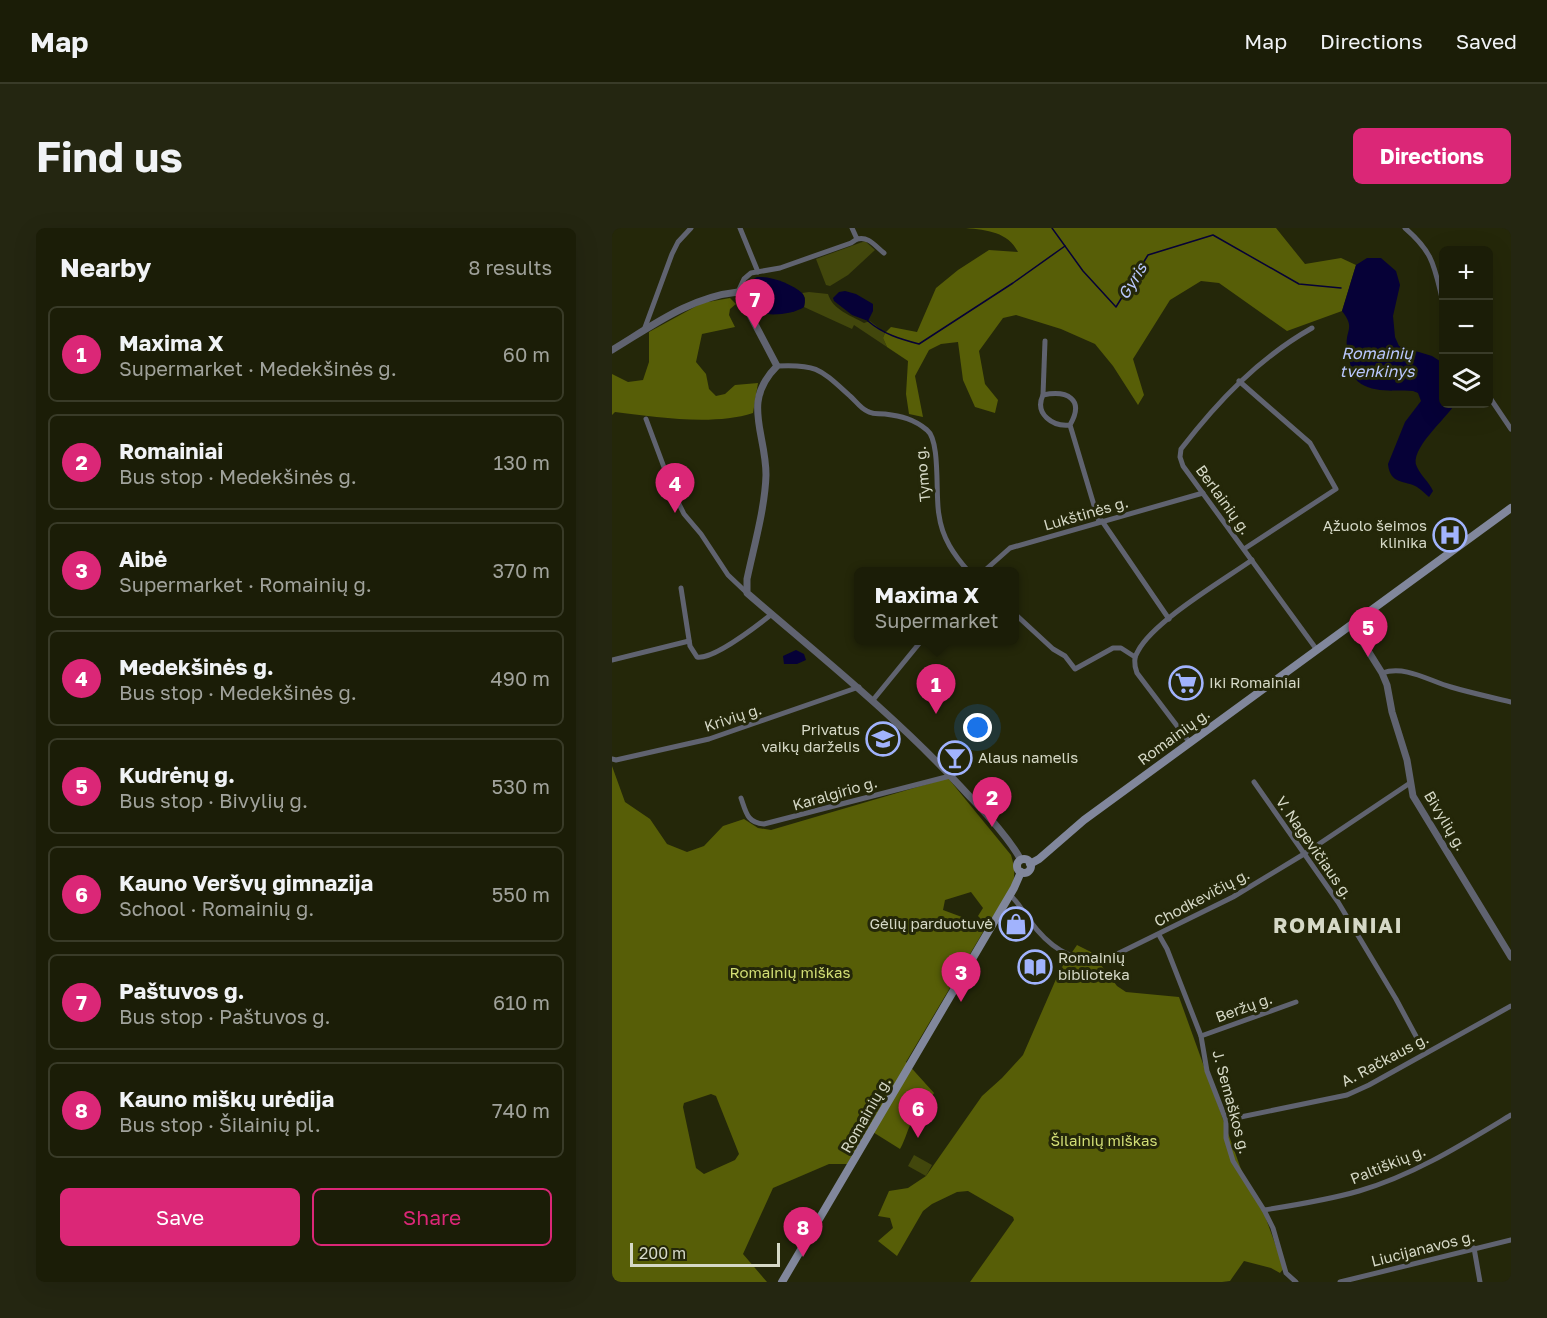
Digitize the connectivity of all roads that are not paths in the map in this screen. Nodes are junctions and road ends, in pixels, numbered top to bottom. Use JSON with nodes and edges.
{"nodes":[{"id":1,"x":691,"y":228,"type":"edge"},
{"id":2,"x":740,"y":228,"type":"edge"},
{"id":3,"x":852,"y":228,"type":"edge"},
{"id":4,"x":1405,"y":228,"type":"edge"},
{"id":5,"x":857,"y":239,"type":"junction"},
{"id":6,"x":884,"y":253,"type":"dead end"},
{"id":7,"x":758,"y":272,"type":"junction"},
{"id":8,"x":738,"y":292,"type":"junction"},
{"id":9,"x":1442,"y":300,"type":"edge"},
{"id":10,"x":1312,"y":328,"type":"dead end"},
{"id":11,"x":644,"y":331,"type":"junction"},
{"id":12,"x":1045,"y":341,"type":"dead end"},
{"id":13,"x":612,"y":350,"type":"edge"},
{"id":14,"x":777,"y":366,"type":"junction"},
{"id":15,"x":1239,"y":381,"type":"junction"},
{"id":16,"x":1043,"y":395,"type":"junction"},
{"id":17,"x":1493,"y":402,"type":"edge"},
{"id":18,"x":646,"y":419,"type":"dead end"},
{"id":19,"x":1070,"y":425,"type":"junction"},
{"id":20,"x":1511,"y":429,"type":"edge"},
{"id":21,"x":1203,"y":494,"type":"junction"},
{"id":22,"x":1511,"y":508,"type":"edge"},
{"id":23,"x":1100,"y":522,"type":"junction"},
{"id":24,"x":1244,"y":549,"type":"junction"},
{"id":25,"x":1252,"y":560,"type":"junction"},
{"id":26,"x":965,"y":567,"type":"edge"},
{"id":27,"x":989,"y":567,"type":"edge"},
{"id":28,"x":681,"y":588,"type":"dead end"},
{"id":29,"x":747,"y":592,"type":"junction"},
{"id":30,"x":772,"y":614,"type":"junction"},
{"id":31,"x":1019,"y":618,"type":"edge"},
{"id":32,"x":1169,"y":619,"type":"junction"},
{"id":33,"x":1352,"y":625,"type":"junction"},
{"id":34,"x":689,"y":641,"type":"junction"},
{"id":35,"x":918,"y":645,"type":"edge"},
{"id":36,"x":1317,"y":650,"type":"junction"},
{"id":37,"x":1135,"y":657,"type":"junction"},
{"id":38,"x":612,"y":660,"type":"edge"},
{"id":39,"x":1382,"y":673,"type":"junction"},
{"id":40,"x":859,"y":687,"type":"junction"},
{"id":41,"x":873,"y":700,"type":"junction"},
{"id":42,"x":1511,"y":702,"type":"edge"},
{"id":43,"x":1190,"y":743,"type":"junction"},
{"id":44,"x":612,"y":759,"type":"edge"},
{"id":45,"x":950,"y":776,"type":"junction"},
{"id":46,"x":1254,"y":782,"type":"dead end"},
{"id":47,"x":1410,"y":783,"type":"junction"},
{"id":48,"x":741,"y":798,"type":"dead end"},
{"id":49,"x":1304,"y":854,"type":"junction"},
{"id":50,"x":1020,"y":860,"type":"junction"},
{"id":51,"x":1030,"y":864,"type":"junction"},
{"id":52,"x":1021,"y":872,"type":"junction"},
{"id":53,"x":1010,"y":895,"type":"junction"},
{"id":54,"x":1159,"y":935,"type":"junction"},
{"id":55,"x":1511,"y":957,"type":"edge"},
{"id":56,"x":1296,"y":1002,"type":"dead end"},
{"id":57,"x":1511,"y":1006,"type":"edge"},
{"id":58,"x":1201,"y":1036,"type":"junction"},
{"id":59,"x":1425,"y":1053,"type":"junction"},
{"id":60,"x":1511,"y":1115,"type":"edge"},
{"id":61,"x":1226,"y":1120,"type":"junction"},
{"id":62,"x":1264,"y":1210,"type":"junction"},
{"id":63,"x":1511,"y":1240,"type":"edge"},
{"id":64,"x":1474,"y":1248,"type":"junction"},
{"id":65,"x":782,"y":1282,"type":"edge"},
{"id":66,"x":1296,"y":1282,"type":"edge"},
{"id":67,"x":1340,"y":1282,"type":"edge"},
{"id":68,"x":1480,"y":1282,"type":"edge"}],
"edges":[{"from":1,"to":11,"type":"street"},
{"from":2,"to":7,"type":"street"},
{"from":3,"to":5,"type":"street"},
{"from":4,"to":9,"type":"street"},
{"from":5,"to":6,"type":"street"},
{"from":5,"to":7,"type":"street"},
{"from":7,"to":8,"type":"street"},
{"from":8,"to":11,"type":"street"},
{"from":8,"to":14,"type":"street"},
{"from":10,"to":15,"type":"street","name":"Berlainių g."},
{"from":11,"to":13,"type":"street"},
{"from":12,"to":16,"type":"street"},
{"from":14,"to":26,"type":"street","name":"Tymo g."},
{"from":14,"to":29,"type":"street"},
{"from":15,"to":21,"type":"street","name":"Berlainių g."},
{"from":15,"to":24,"type":"street"},
{"from":16,"to":19,"type":"street"},
{"from":16,"to":19,"type":"street"},
{"from":17,"to":20,"type":"street"},
{"from":18,"to":29,"type":"street"},
{"from":19,"to":23,"type":"street"},
{"from":21,"to":23,"type":"street","name":"Lukštinės g."},
{"from":21,"to":24,"type":"street","name":"Berlainių g."},
{"from":22,"to":33,"type":"main road","name":"Romainių g."},
{"from":23,"to":27,"type":"street","name":"Lukštinės g."},
{"from":23,"to":32,"type":"street"},
{"from":24,"to":25,"type":"street","name":"Berlainių g."},
{"from":25,"to":32,"type":"street"},
{"from":25,"to":36,"type":"street","name":"Berlainių g."},
{"from":28,"to":34,"type":"street"},
{"from":29,"to":30,"type":"street"},
{"from":30,"to":34,"type":"street"},
{"from":30,"to":40,"type":"street"},
{"from":31,"to":37,"type":"street"},
{"from":32,"to":37,"type":"street"},
{"from":33,"to":36,"type":"main road","name":"Romainių g."},
{"from":33,"to":39,"type":"street","name":"Bivylių g."},
{"from":34,"to":38,"type":"street"},
{"from":35,"to":41,"type":"street"},
{"from":36,"to":43,"type":"main road","name":"Romainių g."},
{"from":37,"to":43,"type":"street"},
{"from":39,"to":42,"type":"street"},
{"from":39,"to":47,"type":"street","name":"Bivylių g."},
{"from":40,"to":41,"type":"street"},
{"from":40,"to":44,"type":"street","name":"Krivių g."},
{"from":41,"to":45,"type":"street"},
{"from":43,"to":51,"type":"main road","name":"Romainių g."},
{"from":45,"to":48,"type":"street","name":"Karalgirio g."},
{"from":45,"to":50,"type":"street"},
{"from":46,"to":49,"type":"street","name":"V. Nagevičiaus g."},
{"from":47,"to":49,"type":"street","name":"Chodkevičių g."},
{"from":47,"to":55,"type":"street","name":"Bivylių g."},
{"from":49,"to":54,"type":"street","name":"Chodkevičių g."},
{"from":49,"to":59,"type":"street","name":"V. Nagevičiaus g."},
{"from":50,"to":51,"type":"main road"},
{"from":50,"to":52,"type":"main road"},
{"from":51,"to":52,"type":"main road"},
{"from":52,"to":53,"type":"main road","name":"Romainių g."},
{"from":53,"to":54,"type":"street","name":"Chodkevičių g."},
{"from":53,"to":65,"type":"main road","name":"Romainių g."},
{"from":54,"to":58,"type":"street","name":"J. Semaškos g."},
{"from":56,"to":58,"type":"street","name":"Beržų g."},
{"from":57,"to":59,"type":"street","name":"A. Račkaus g."},
{"from":58,"to":61,"type":"street","name":"J. Semaškos g."},
{"from":59,"to":61,"type":"street","name":"A. Račkaus g."},
{"from":60,"to":62,"type":"street","name":"Paltiškių g."},
{"from":61,"to":62,"type":"street","name":"J. Semaškos g."},
{"from":62,"to":66,"type":"street","name":"J. Semaškos g."},
{"from":63,"to":64,"type":"street","name":"Liucijanavos g."},
{"from":64,"to":67,"type":"street","name":"Liucijanavos g."},
{"from":64,"to":68,"type":"street"}]}
